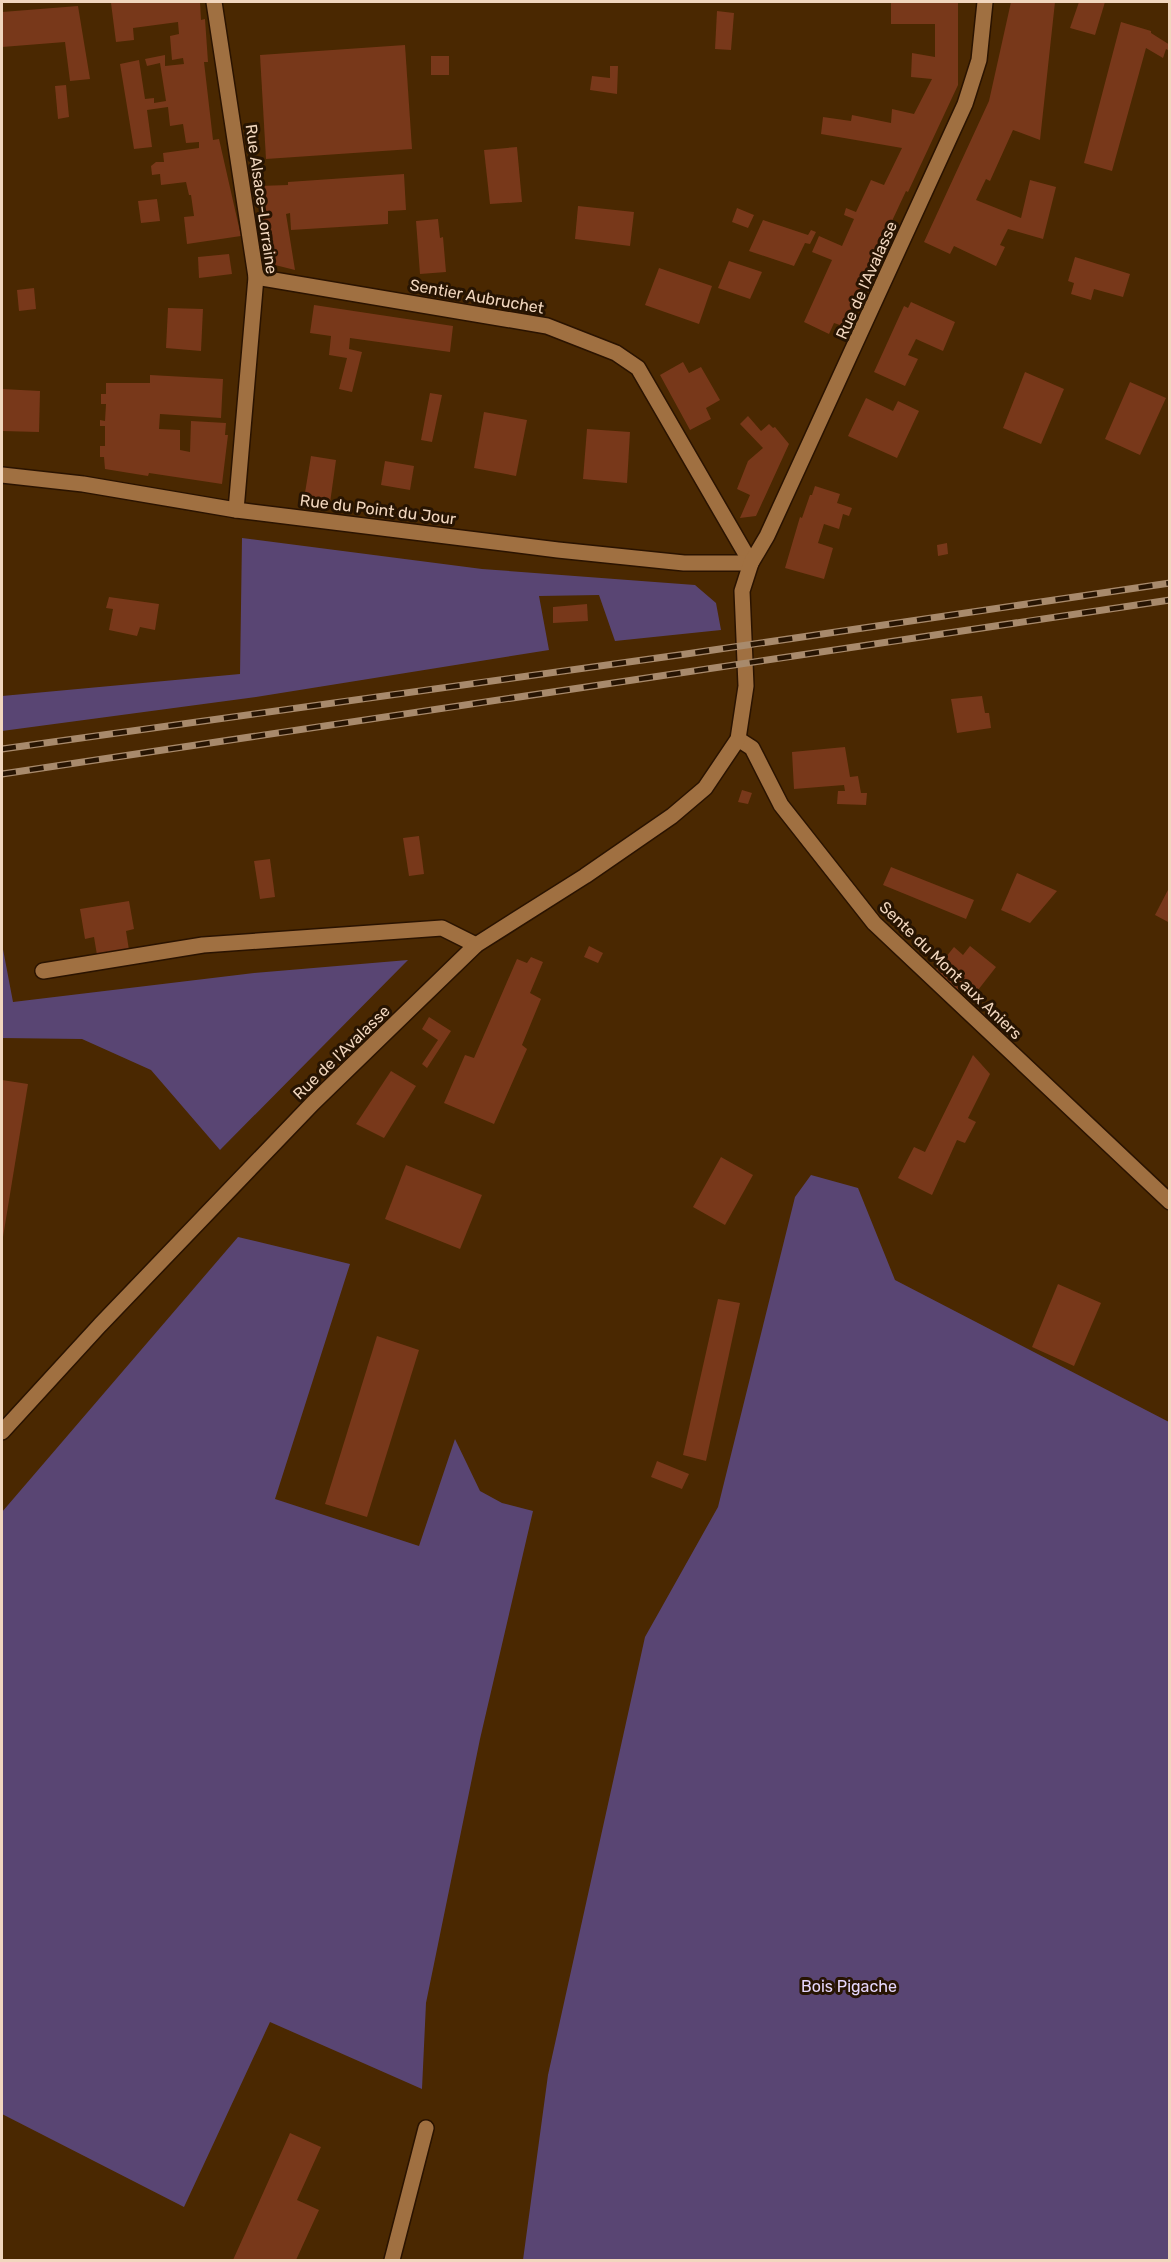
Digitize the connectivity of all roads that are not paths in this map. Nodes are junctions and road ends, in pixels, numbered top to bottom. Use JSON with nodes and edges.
{"nodes":[{"id":1,"x":213,"y":2,"type":"edge"},
{"id":2,"x":985,"y":2,"type":"edge"},
{"id":3,"x":256,"y":277,"type":"junction"},
{"id":4,"x":2,"y":475,"type":"edge"},
{"id":5,"x":236,"y":510,"type":"junction"},
{"id":6,"x":751,"y":563,"type":"junction"},
{"id":7,"x":738,"y":739,"type":"junction"},
{"id":8,"x":476,"y":945,"type":"junction"},
{"id":9,"x":43,"y":971,"type":"dead end"},
{"id":10,"x":1170,"y":1202,"type":"edge"},
{"id":11,"x":2,"y":1432,"type":"edge"},
{"id":12,"x":426,"y":2128,"type":"dead end"},
{"id":13,"x":392,"y":2260,"type":"edge"}],
"edges":[{"from":1,"to":3,"type":"main road","name":"Rue Alsace-Lorraine"},
{"from":2,"to":6,"type":"main road","name":"Rue de l'Avalasse"},
{"from":3,"to":5,"type":"main road","name":"Rue Alsace-Lorraine"},
{"from":3,"to":6,"type":"main road","name":"Sentier Aubruchet"},
{"from":4,"to":5,"type":"main road","name":"Rue du Point du Jour"},
{"from":5,"to":6,"type":"main road","name":"Rue du Point du Jour"},
{"from":6,"to":7,"type":"main road","name":"Rue de l'Avalasse"},
{"from":7,"to":8,"type":"main road","name":"Rue de l'Avalasse"},
{"from":7,"to":10,"type":"main road","name":"Sente du Mont aux Aniers"},
{"from":8,"to":9,"type":"main road"},
{"from":8,"to":11,"type":"main road","name":"Rue de l'Avalasse"},
{"from":12,"to":13,"type":"main road"}]}
